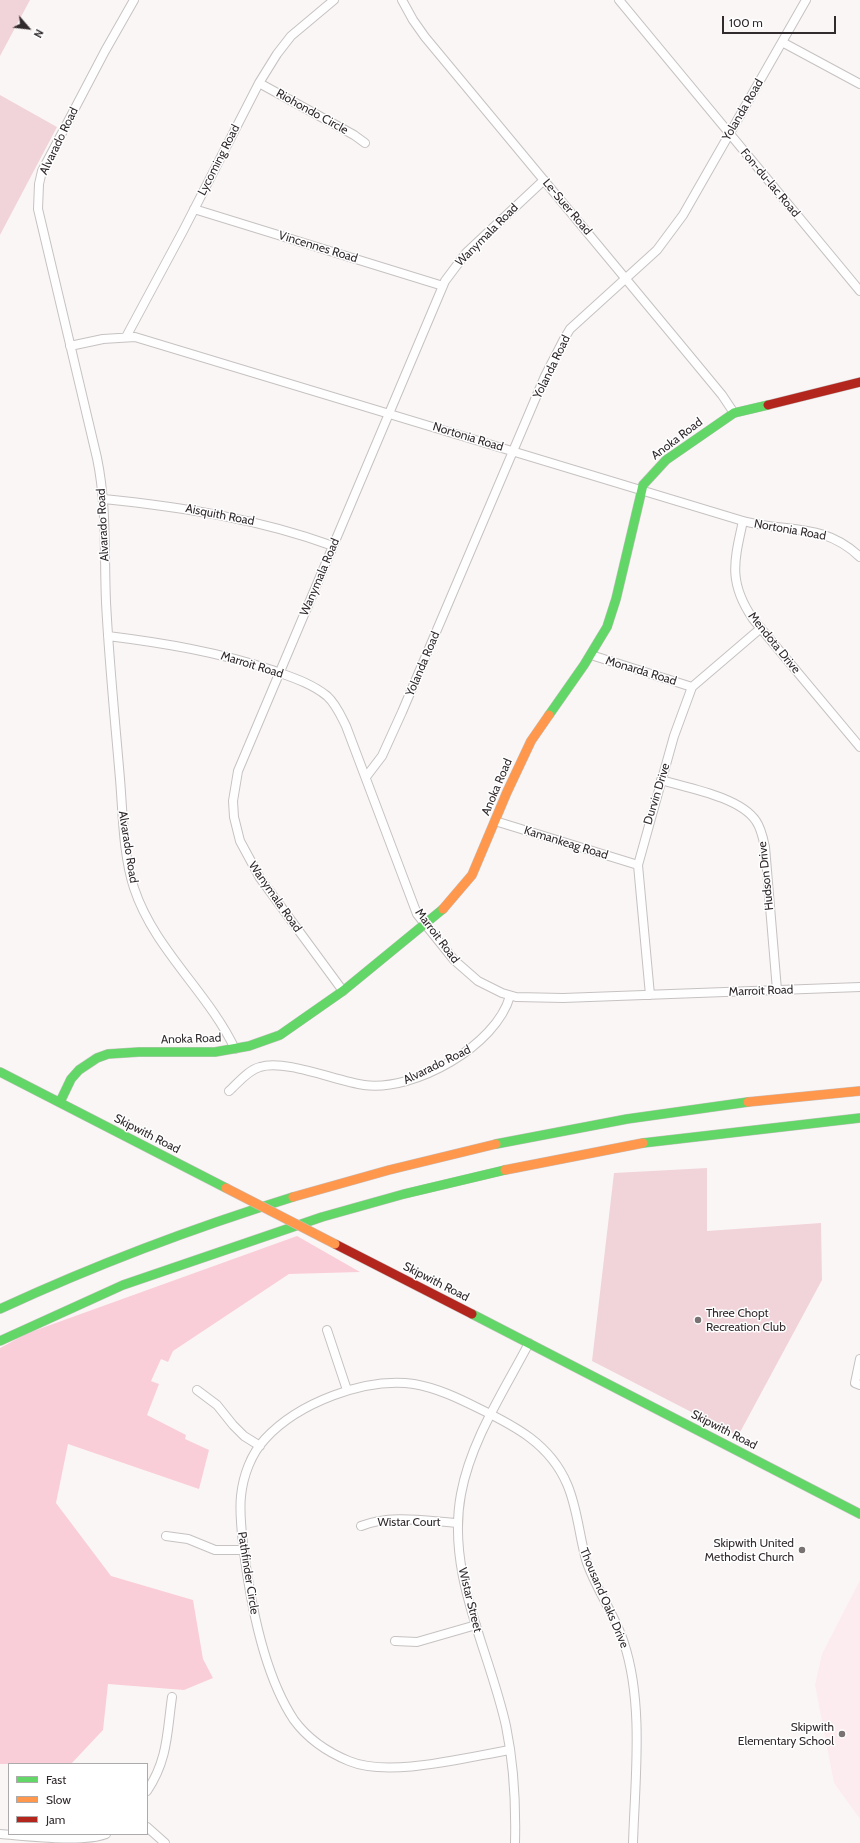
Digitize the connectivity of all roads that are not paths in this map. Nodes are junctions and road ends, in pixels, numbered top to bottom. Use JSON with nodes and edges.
{"nodes":[{"id":1,"x":134,"y":0,"type":"edge"},
{"id":2,"x":334,"y":0,"type":"edge"},
{"id":3,"x":402,"y":0,"type":"edge"},
{"id":4,"x":619,"y":0,"type":"edge"},
{"id":5,"x":806,"y":0,"type":"edge"},
{"id":6,"x":782,"y":42,"type":"junction"},
{"id":7,"x":258,"y":83,"type":"junction"},
{"id":8,"x":860,"y":84,"type":"edge"},
{"id":9,"x":730,"y":134,"type":"junction"},
{"id":10,"x":365,"y":143,"type":"dead end"},
{"id":11,"x":544,"y":180,"type":"junction"},
{"id":12,"x":194,"y":209,"type":"junction"},
{"id":13,"x":626,"y":278,"type":"junction"},
{"id":14,"x":442,"y":286,"type":"junction"},
{"id":15,"x":860,"y":291,"type":"edge"},
{"id":16,"x":126,"y":337,"type":"junction"},
{"id":17,"x":70,"y":346,"type":"junction"},
{"id":18,"x":860,"y":382,"type":"edge"},
{"id":19,"x":734,"y":413,"type":"junction"},
{"id":20,"x":390,"y":414,"type":"junction"},
{"id":21,"x":514,"y":451,"type":"junction"},
{"id":22,"x":641,"y":490,"type":"junction"},
{"id":23,"x":104,"y":499,"type":"junction"},
{"id":24,"x":743,"y":521,"type":"junction"},
{"id":25,"x":333,"y":546,"type":"junction"},
{"id":26,"x":860,"y":558,"type":"edge"},
{"id":27,"x":761,"y":628,"type":"junction"},
{"id":28,"x":108,"y":636,"type":"junction"},
{"id":29,"x":590,"y":655,"type":"junction"},
{"id":30,"x":279,"y":673,"type":"junction"},
{"id":31,"x":692,"y":687,"type":"junction"},
{"id":32,"x":860,"y":747,"type":"edge"},
{"id":33,"x":366,"y":777,"type":"junction"},
{"id":34,"x":661,"y":780,"type":"junction"},
{"id":35,"x":495,"y":821,"type":"junction"},
{"id":36,"x":638,"y":865,"type":"junction"},
{"id":37,"x":427,"y":924,"type":"junction"},
{"id":38,"x":860,"y":987,"type":"edge"},
{"id":39,"x":777,"y":990,"type":"junction"},
{"id":40,"x":343,"y":991,"type":"junction"},
{"id":41,"x":650,"y":995,"type":"junction"},
{"id":42,"x":510,"y":996,"type":"junction"},
{"id":43,"x":235,"y":1049,"type":"junction"},
{"id":44,"x":0,"y":1072,"type":"edge"},
{"id":45,"x":860,"y":1090,"type":"edge"},
{"id":46,"x":229,"y":1092,"type":"dead end"},
{"id":47,"x":60,"y":1102,"type":"junction"},
{"id":48,"x":860,"y":1118,"type":"edge"},
{"id":49,"x":0,"y":1309,"type":"edge"},
{"id":50,"x":327,"y":1330,"type":"dead end"},
{"id":51,"x":0,"y":1341,"type":"edge"},
{"id":52,"x":529,"y":1343,"type":"junction"},
{"id":53,"x":860,"y":1359,"type":"edge"},
{"id":54,"x":857,"y":1384,"type":"edge"},
{"id":55,"x":197,"y":1390,"type":"dead end"},
{"id":56,"x":347,"y":1390,"type":"junction"},
{"id":57,"x":492,"y":1415,"type":"junction"},
{"id":58,"x":260,"y":1446,"type":"junction"},
{"id":59,"x":860,"y":1514,"type":"edge"},
{"id":60,"x":458,"y":1523,"type":"junction"},
{"id":61,"x":361,"y":1526,"type":"dead end"},
{"id":62,"x":166,"y":1536,"type":"dead end"},
{"id":63,"x":244,"y":1550,"type":"junction"},
{"id":64,"x":476,"y":1625,"type":"junction"},
{"id":65,"x":395,"y":1641,"type":"dead end"},
{"id":66,"x":172,"y":1697,"type":"dead end"},
{"id":67,"x":510,"y":1750,"type":"junction"},
{"id":68,"x":148,"y":1789,"type":"edge"},
{"id":69,"x":148,"y":1828,"type":"edge"},
{"id":70,"x":12,"y":1835,"type":"edge"},
{"id":71,"x":104,"y":1835,"type":"edge"},
{"id":72,"x":165,"y":1843,"type":"edge"},
{"id":73,"x":515,"y":1843,"type":"edge"},
{"id":74,"x":633,"y":1843,"type":"edge"}],
"edges":[{"from":1,"to":17,"type":"street","name":"Alvarado Road"},
{"from":2,"to":7,"type":"street","name":"Lycoming Road"},
{"from":3,"to":11,"type":"street","name":"Le-Suer Road"},
{"from":4,"to":9,"type":"street","name":"Fon-du-lac Road"},
{"from":5,"to":6,"type":"street","name":"Yolanda Road"},
{"from":6,"to":8,"type":"street"},
{"from":6,"to":9,"type":"street","name":"Yolanda Road"},
{"from":7,"to":10,"type":"street","name":"Riohondo Circle"},
{"from":7,"to":12,"type":"street","name":"Lycoming Road"},
{"from":9,"to":13,"type":"street","name":"Yolanda Road"},
{"from":9,"to":15,"type":"street","name":"Fon-du-lac Road"},
{"from":11,"to":13,"type":"street","name":"Le-Suer Road"},
{"from":11,"to":14,"type":"street","name":"Wanymala Road"},
{"from":12,"to":14,"type":"street","name":"Vincennes Road"},
{"from":12,"to":16,"type":"street","name":"Lycoming Road"},
{"from":13,"to":19,"type":"street","name":"Le-Suer Road"},
{"from":13,"to":21,"type":"street","name":"Yolanda Road"},
{"from":14,"to":20,"type":"street","name":"Wanymala Road"},
{"from":16,"to":17,"type":"street","name":"Nortonia Road"},
{"from":16,"to":20,"type":"street","name":"Nortonia Road"},
{"from":17,"to":23,"type":"street","name":"Alvarado Road"},
{"from":18,"to":19,"type":"main road","name":"Anoka Road"},
{"from":19,"to":22,"type":"main road","name":"Anoka Road"},
{"from":20,"to":21,"type":"street","name":"Nortonia Road"},
{"from":20,"to":25,"type":"street","name":"Wanymala Road"},
{"from":21,"to":22,"type":"street","name":"Nortonia Road"},
{"from":21,"to":33,"type":"street","name":"Yolanda Road"},
{"from":22,"to":24,"type":"street","name":"Nortonia Road"},
{"from":22,"to":29,"type":"main road","name":"Anoka Road"},
{"from":23,"to":25,"type":"street","name":"Aisquith Road"},
{"from":23,"to":28,"type":"street","name":"Alvarado Road"},
{"from":24,"to":26,"type":"street","name":"Nortonia Road"},
{"from":24,"to":27,"type":"street","name":"Mendota Drive"},
{"from":25,"to":30,"type":"street","name":"Wanymala Road"},
{"from":27,"to":31,"type":"street","name":"Durvin Drive"},
{"from":27,"to":32,"type":"street","name":"Mendota Drive"},
{"from":28,"to":30,"type":"street","name":"Marroit Road"},
{"from":28,"to":43,"type":"street","name":"Alvarado Road"},
{"from":29,"to":31,"type":"street","name":"Monarda Road"},
{"from":29,"to":35,"type":"main road","name":"Anoka Road"},
{"from":30,"to":33,"type":"street","name":"Marroit Road"},
{"from":30,"to":40,"type":"street","name":"Wanymala Road"},
{"from":31,"to":34,"type":"street","name":"Durvin Drive"},
{"from":33,"to":37,"type":"street","name":"Marroit Road"},
{"from":34,"to":36,"type":"street","name":"Durvin Drive"},
{"from":34,"to":39,"type":"street","name":"Hudson Drive"},
{"from":35,"to":36,"type":"street","name":"Kamankeag Road"},
{"from":35,"to":37,"type":"main road","name":"Anoka Road"},
{"from":36,"to":41,"type":"street","name":"Durvin Drive"},
{"from":37,"to":40,"type":"main road","name":"Anoka Road"},
{"from":37,"to":42,"type":"street","name":"Marroit Road"},
{"from":38,"to":39,"type":"street","name":"Marroit Road"},
{"from":39,"to":41,"type":"street","name":"Marroit Road"},
{"from":40,"to":43,"type":"main road","name":"Anoka Road"},
{"from":41,"to":42,"type":"street","name":"Marroit Road"},
{"from":42,"to":46,"type":"street","name":"Alvarado Road"},
{"from":43,"to":47,"type":"main road","name":"Anoka Road"},
{"from":44,"to":47,"type":"main road","name":"Skipwith Road"},
{"from":45,"to":49,"type":"main road"},
{"from":47,"to":52,"type":"main road","name":"Skipwith Road","bridge":true},
{"from":48,"to":51,"type":"main road"},
{"from":50,"to":56,"type":"street"},
{"from":52,"to":57,"type":"street","name":"Wistar Street"},
{"from":52,"to":59,"type":"main road","name":"Skipwith Road"},
{"from":53,"to":54,"type":"street"},
{"from":55,"to":58,"type":"street"},
{"from":56,"to":57,"type":"street","name":"Pathfinder Circle"},
{"from":56,"to":58,"type":"street","name":"Pathfinder Circle"},
{"from":57,"to":60,"type":"street","name":"Wistar Street"},
{"from":57,"to":74,"type":"street","name":"Thousand Oaks Drive"},
{"from":58,"to":63,"type":"street","name":"Pathfinder Circle"},
{"from":60,"to":61,"type":"street","name":"Wistar Court"},
{"from":60,"to":64,"type":"street","name":"Wistar Street"},
{"from":62,"to":63,"type":"street"},
{"from":63,"to":67,"type":"street","name":"Pathfinder Circle"},
{"from":64,"to":65,"type":"street"},
{"from":64,"to":67,"type":"street","name":"Wistar Street"},
{"from":66,"to":68,"type":"street"},
{"from":67,"to":73,"type":"street","name":"Wistar Street"},
{"from":69,"to":72,"type":"street"},
{"from":70,"to":71,"type":"street"}]}
